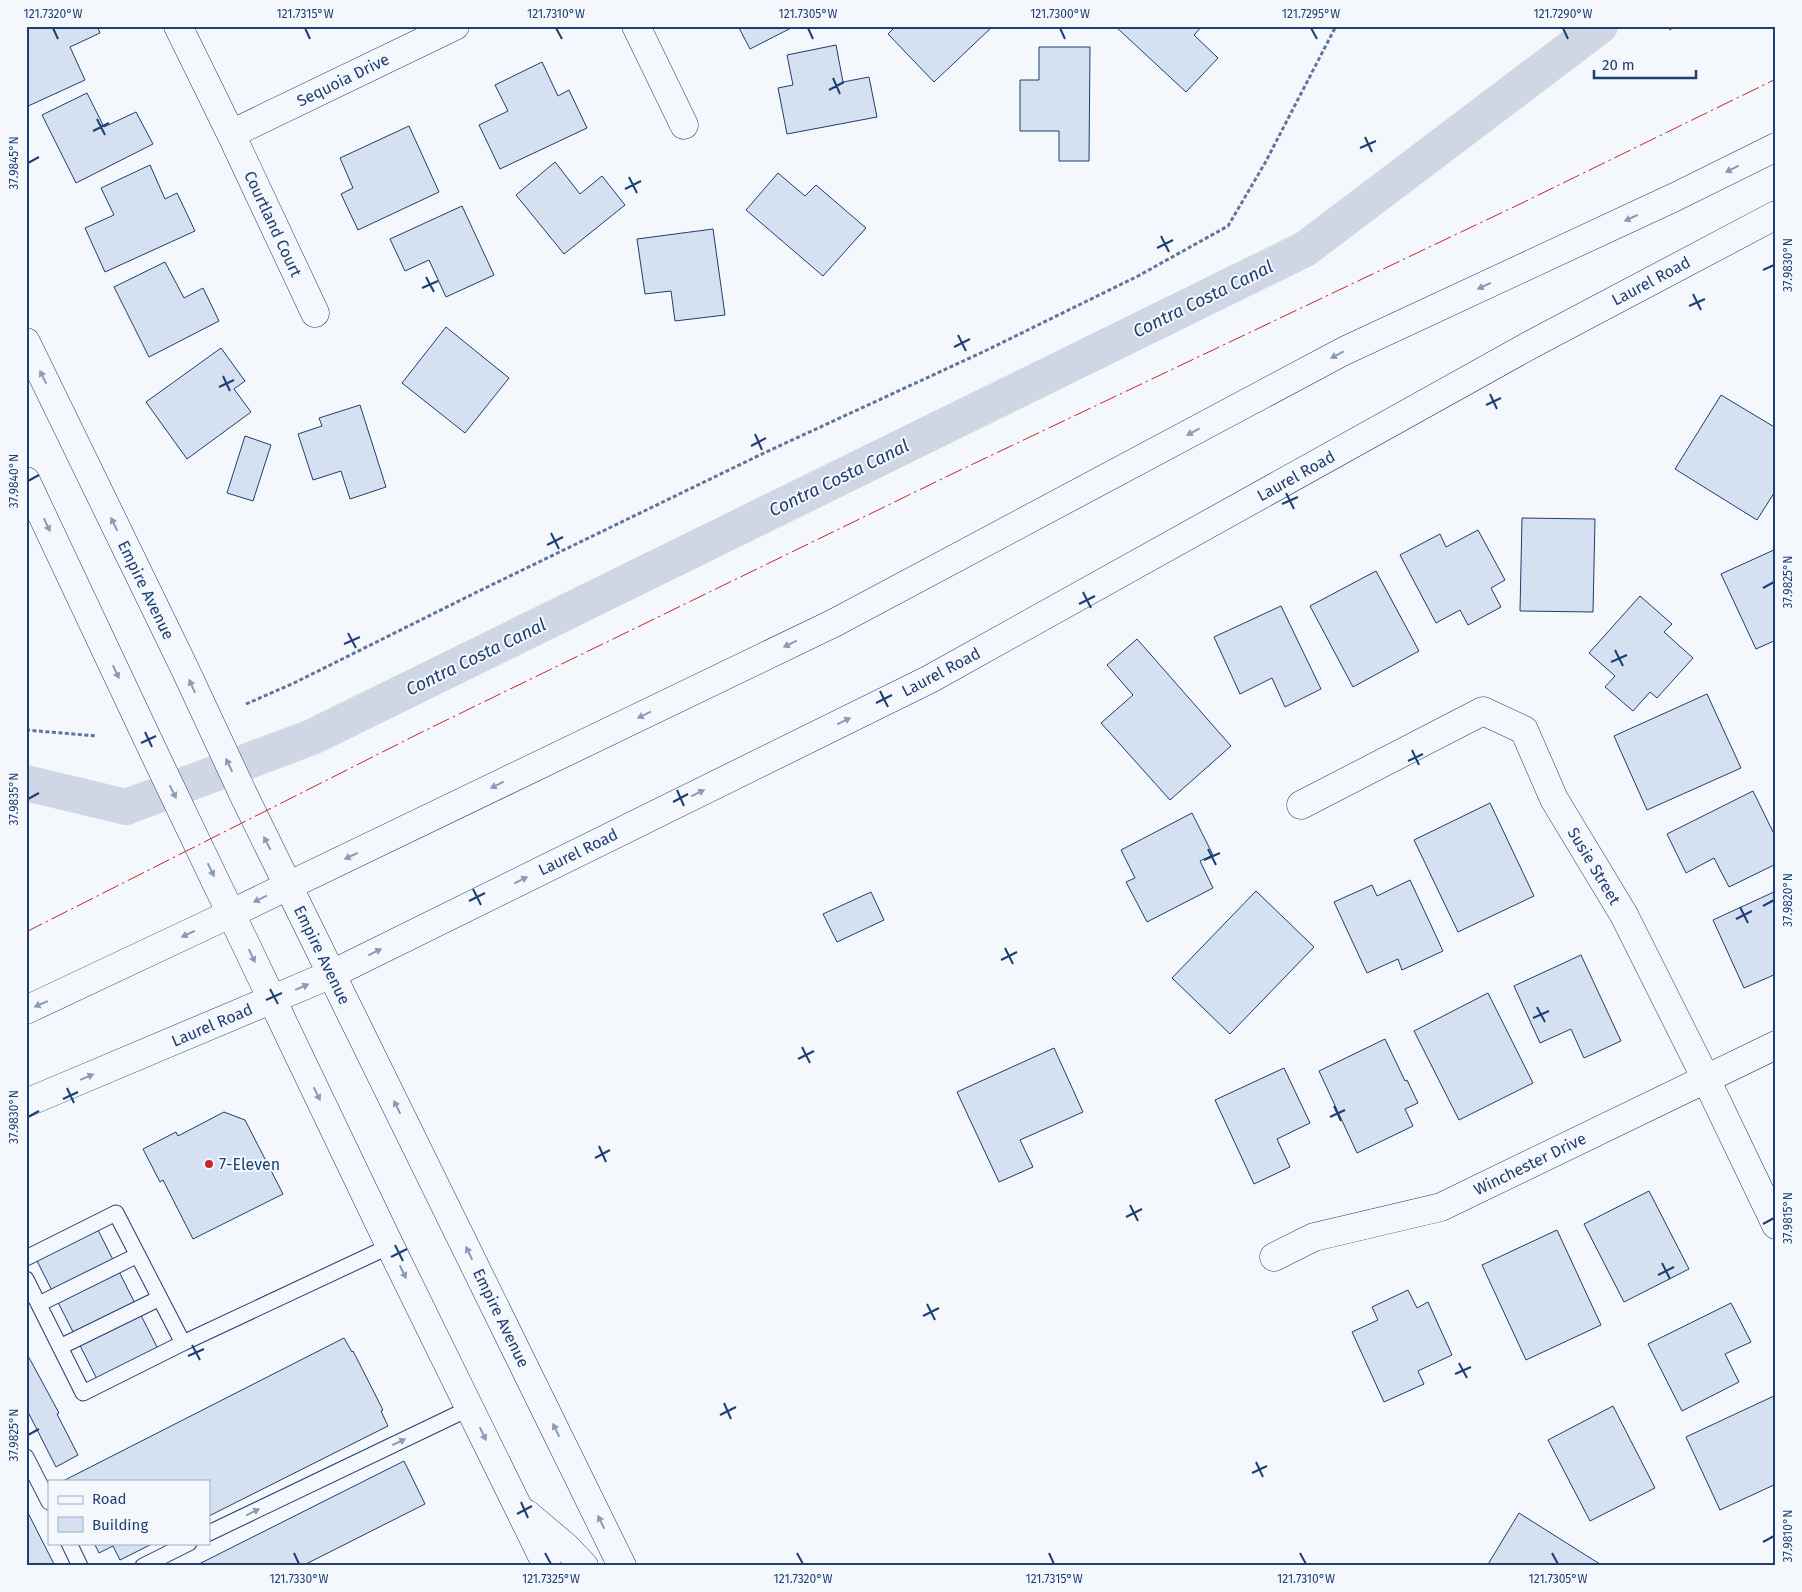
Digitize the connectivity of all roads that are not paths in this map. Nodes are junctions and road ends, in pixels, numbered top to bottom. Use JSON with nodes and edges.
{"nodes":[{"id":1,"x":178,"y":26,"type":"edge"},
{"id":2,"x":455,"y":26,"type":"edge"},
{"id":3,"x":636,"y":26,"type":"edge"},
{"id":4,"x":684,"y":125,"type":"dead end"},
{"id":5,"x":231,"y":134,"type":"junction"},
{"id":6,"x":1776,"y":147,"type":"edge"},
{"id":7,"x":1776,"y":215,"type":"edge"},
{"id":8,"x":315,"y":313,"type":"dead end"},
{"id":9,"x":26,"y":342,"type":"edge"},
{"id":10,"x":26,"y":481,"type":"edge"},
{"id":11,"x":1301,"y":805,"type":"dead end"},
{"id":12,"x":289,"y":886,"type":"junction"},
{"id":13,"x":232,"y":913,"type":"junction"},
{"id":14,"x":332,"y":974,"type":"junction"},
{"id":15,"x":273,"y":1000,"type":"junction"},
{"id":16,"x":26,"y":1010,"type":"edge"},
{"id":17,"x":1776,"y":1045,"type":"edge"},
{"id":18,"x":1706,"y":1080,"type":"junction"},
{"id":19,"x":26,"y":1103,"type":"edge"},
{"id":20,"x":1776,"y":1225,"type":"edge"},
{"id":21,"x":390,"y":1246,"type":"junction"},
{"id":22,"x":138,"y":1255,"type":"junction"},
{"id":23,"x":1274,"y":1257,"type":"dead end"},
{"id":24,"x":26,"y":1258,"type":"edge"},
{"id":25,"x":26,"y":1279,"type":"edge"},
{"id":26,"x":160,"y":1298,"type":"junction"},
{"id":27,"x":39,"y":1304,"type":"junction"},
{"id":28,"x":183,"y":1343,"type":"junction"},
{"id":29,"x":60,"y":1347,"type":"junction"},
{"id":30,"x":470,"y":1408,"type":"junction"},
{"id":31,"x":26,"y":1457,"type":"edge"},
{"id":32,"x":48,"y":1500,"type":"edge"},
{"id":33,"x":520,"y":1508,"type":"junction"},
{"id":34,"x":210,"y":1533,"type":"edge"},
{"id":35,"x":69,"y":1544,"type":"edge"},
{"id":36,"x":187,"y":1544,"type":"edge"},
{"id":37,"x":80,"y":1566,"type":"edge"},
{"id":38,"x":143,"y":1566,"type":"edge"},
{"id":39,"x":548,"y":1566,"type":"edge"},
{"id":40,"x":584,"y":1566,"type":"edge"},
{"id":41,"x":622,"y":1566,"type":"edge"}],
"edges":[{"from":1,"to":5,"type":"main road","name":"Courtland Court"},
{"from":2,"to":5,"type":"main road","name":"Sequoia Drive"},
{"from":3,"to":4,"type":"main road"},
{"from":5,"to":8,"type":"main road","name":"Courtland Court"},
{"from":6,"to":12,"type":"main road","one_way":true},
{"from":14,"to":7,"type":"main road","name":"Laurel Road","one_way":true},
{"from":12,"to":9,"type":"main road","name":"Empire Avenue","one_way":true},
{"from":10,"to":13,"type":"main road","one_way":true},
{"from":11,"to":18,"type":"main road","name":"Susie Street"},
{"from":12,"to":13,"type":"main road","one_way":true},
{"from":12,"to":14,"type":"main road","name":"Empire Avenue"},
{"from":13,"to":15,"type":"main road","one_way":true},
{"from":13,"to":16,"type":"main road","one_way":true},
{"from":15,"to":14,"type":"main road","name":"Laurel Road","one_way":true},
{"from":41,"to":14,"type":"main road","name":"Empire Avenue","one_way":true},
{"from":19,"to":15,"type":"main road","name":"Laurel Road","one_way":true},
{"from":15,"to":21,"type":"main road","one_way":true},
{"from":17,"to":18,"type":"main road","name":"Winchester Drive"},
{"from":18,"to":20,"type":"main road","name":"Susie Street"},
{"from":18,"to":23,"type":"main road","name":"Winchester Drive"},
{"from":21,"to":28,"type":"lane"},
{"from":21,"to":30,"type":"main road","one_way":true},
{"from":22,"to":24,"type":"lane"},
{"from":22,"to":26,"type":"lane"},
{"from":22,"to":27,"type":"lane"},
{"from":25,"to":27,"type":"lane"},
{"from":26,"to":28,"type":"lane"},
{"from":26,"to":29,"type":"lane"},
{"from":27,"to":29,"type":"lane"},
{"from":28,"to":29,"type":"lane"},
{"from":30,"to":33,"type":"main road","one_way":true},
{"from":34,"to":30,"type":"lane","one_way":true},
{"from":31,"to":32,"type":"lane"},
{"from":33,"to":39,"type":"main road"},
{"from":33,"to":40,"type":"main road"},
{"from":35,"to":37,"type":"lane"},
{"from":36,"to":38,"type":"lane"}]}
